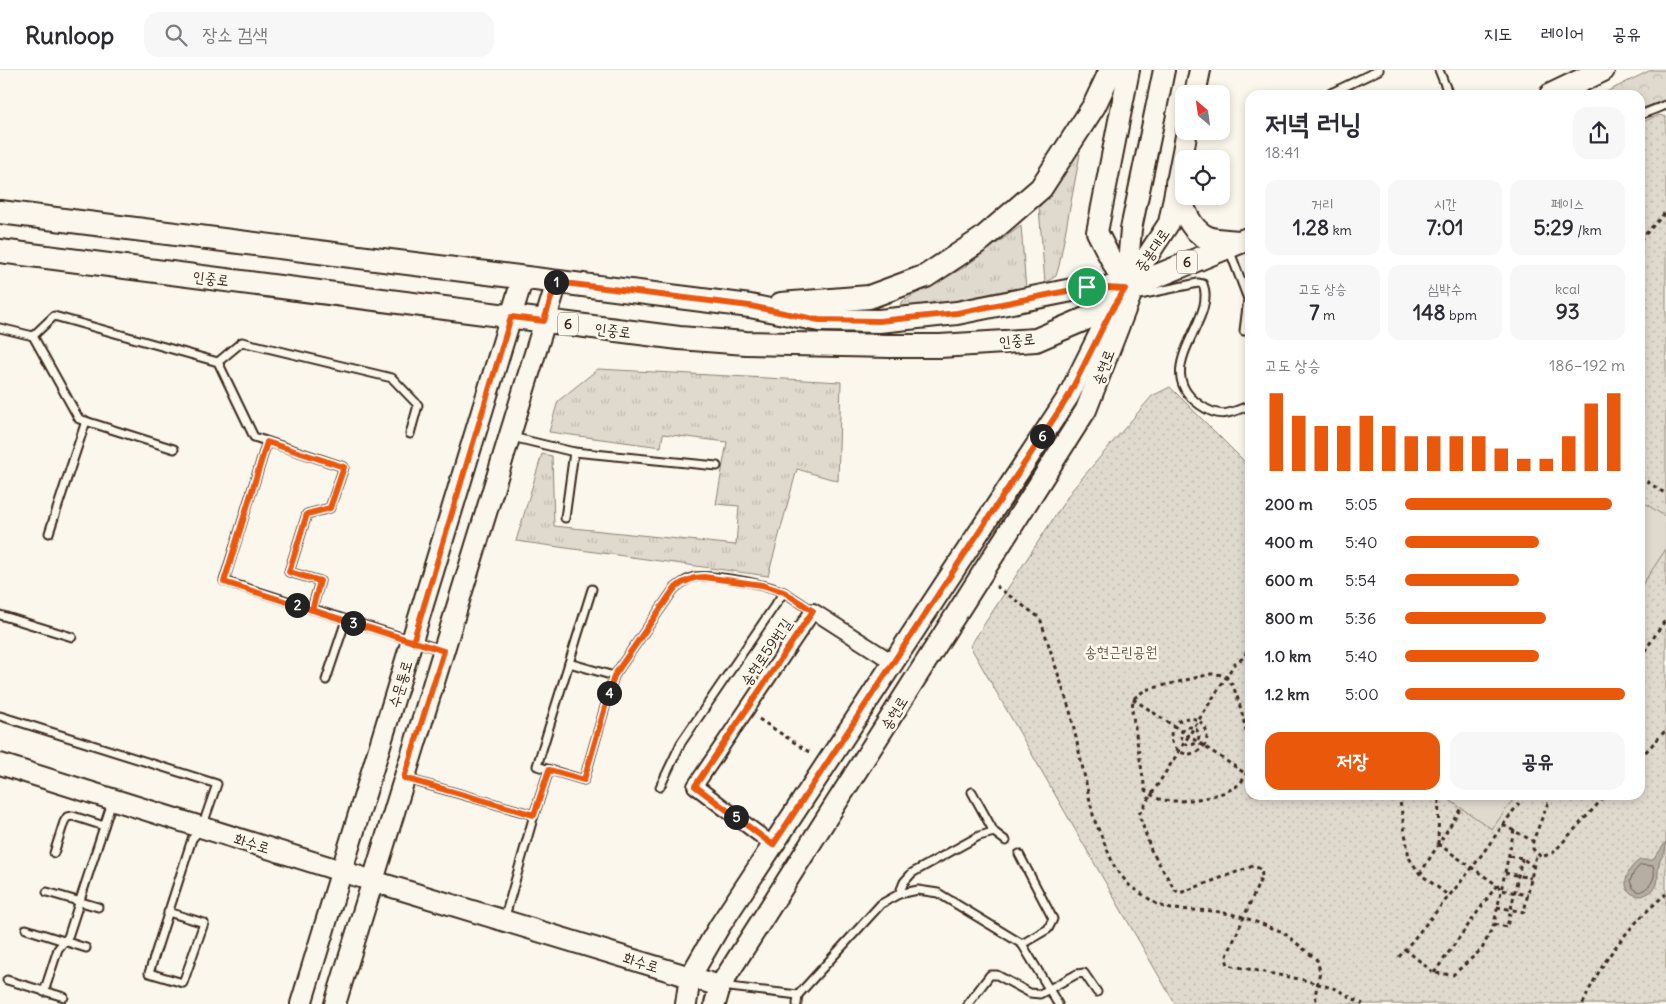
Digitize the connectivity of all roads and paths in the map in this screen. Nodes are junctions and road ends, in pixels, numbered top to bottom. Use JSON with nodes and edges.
{"nodes":[{"id":1,"x":1111,"y":70,"type":"edge"},
{"id":2,"x":1129,"y":70,"type":"edge"},
{"id":3,"x":1164,"y":70,"type":"edge"},
{"id":4,"x":1200,"y":70,"type":"edge"},
{"id":5,"x":1379,"y":70,"type":"edge"},
{"id":6,"x":1438,"y":70,"type":"edge"},
{"id":7,"x":1603,"y":70,"type":"edge"},
{"id":8,"x":1197,"y":85,"type":"edge"},
{"id":9,"x":1337,"y":90,"type":"edge"},
{"id":10,"x":1447,"y":90,"type":"edge"},
{"id":11,"x":1561,"y":90,"type":"edge"},
{"id":12,"x":1666,"y":105,"type":"edge"},
{"id":13,"x":1645,"y":113,"type":"edge"},
{"id":14,"x":1175,"y":193,"type":"edge"},
{"id":15,"x":1181,"y":205,"type":"edge"},
{"id":16,"x":0,"y":212,"type":"edge"},
{"id":17,"x":1666,"y":212,"type":"edge"},
{"id":18,"x":1645,"y":235,"type":"edge"},
{"id":19,"x":1239,"y":243,"type":"edge"},
{"id":20,"x":0,"y":251,"type":"edge"},
{"id":21,"x":523,"y":277,"type":"junction"},
{"id":22,"x":1245,"y":280,"type":"edge"},
{"id":23,"x":556,"y":282,"type":"junction"},
{"id":24,"x":1128,"y":293,"type":"junction"},
{"id":25,"x":750,"y":306,"type":"junction"},
{"id":26,"x":511,"y":317,"type":"junction"},
{"id":27,"x":544,"y":321,"type":"junction"},
{"id":28,"x":0,"y":328,"type":"edge"},
{"id":29,"x":33,"y":336,"type":"junction"},
{"id":30,"x":218,"y":362,"type":"junction"},
{"id":31,"x":1245,"y":407,"type":"edge"},
{"id":32,"x":86,"y":421,"type":"junction"},
{"id":33,"x":410,"y":434,"type":"dead end"},
{"id":34,"x":509,"y":437,"type":"junction"},
{"id":35,"x":267,"y":442,"type":"junction"},
{"id":36,"x":174,"y":449,"type":"dead end"},
{"id":37,"x":574,"y":452,"type":"junction"},
{"id":38,"x":717,"y":466,"type":"dead end"},
{"id":39,"x":1645,"y":480,"type":"edge"},
{"id":40,"x":1666,"y":494,"type":"edge"},
{"id":41,"x":565,"y":518,"type":"dead end"},
{"id":42,"x":49,"y":533,"type":"dead end"},
{"id":43,"x":995,"y":586,"type":"dead end"},
{"id":44,"x":592,"y":589,"type":"dead end"},
{"id":45,"x":784,"y":592,"type":"junction"},
{"id":46,"x":312,"y":610,"type":"junction"},
{"id":47,"x":813,"y":611,"type":"junction"},
{"id":48,"x":0,"y":615,"type":"edge"},
{"id":49,"x":1666,"y":619,"type":"edge"},
{"id":50,"x":346,"y":620,"type":"junction"},
{"id":51,"x":72,"y":637,"type":"dead end"},
{"id":52,"x":413,"y":642,"type":"junction"},
{"id":53,"x":1645,"y":650,"type":"edge"},
{"id":54,"x":444,"y":651,"type":"junction"},
{"id":55,"x":1245,"y":658,"type":"edge"},
{"id":56,"x":570,"y":663,"type":"junction"},
{"id":57,"x":894,"y":663,"type":"junction"},
{"id":58,"x":614,"y":676,"type":"junction"},
{"id":59,"x":1226,"y":678,"type":"junction"},
{"id":60,"x":326,"y":680,"type":"dead end"},
{"id":61,"x":1133,"y":699,"type":"junction"},
{"id":62,"x":746,"y":711,"type":"junction"},
{"id":63,"x":0,"y":716,"type":"edge"},
{"id":64,"x":1199,"y":721,"type":"junction"},
{"id":65,"x":1174,"y":726,"type":"junction"},
{"id":66,"x":1194,"y":728,"type":"junction"},
{"id":67,"x":1245,"y":729,"type":"edge"},
{"id":68,"x":1666,"y":730,"type":"edge"},
{"id":69,"x":1182,"y":731,"type":"junction"},
{"id":70,"x":1189,"y":736,"type":"junction"},
{"id":71,"x":1197,"y":741,"type":"junction"},
{"id":72,"x":1184,"y":744,"type":"junction"},
{"id":73,"x":1204,"y":746,"type":"junction"},
{"id":74,"x":1179,"y":752,"type":"junction"},
{"id":75,"x":1645,"y":753,"type":"edge"},
{"id":76,"x":812,"y":754,"type":"dead end"},
{"id":77,"x":0,"y":764,"type":"edge"},
{"id":78,"x":549,"y":770,"type":"junction"},
{"id":79,"x":1245,"y":773,"type":"edge"},
{"id":80,"x":1245,"y":775,"type":"edge"},
{"id":81,"x":404,"y":778,"type":"junction"},
{"id":82,"x":660,"y":787,"type":"dead end"},
{"id":83,"x":972,"y":792,"type":"dead end"},
{"id":84,"x":1152,"y":794,"type":"junction"},
{"id":85,"x":113,"y":799,"type":"junction"},
{"id":86,"x":1400,"y":800,"type":"edge"},
{"id":87,"x":1439,"y":800,"type":"edge"},
{"id":88,"x":1550,"y":800,"type":"edge"},
{"id":89,"x":1601,"y":800,"type":"edge"},
{"id":90,"x":1519,"y":803,"type":"dead end"},
{"id":91,"x":1461,"y":808,"type":"dead end"},
{"id":92,"x":534,"y":815,"type":"junction"},
{"id":93,"x":1503,"y":825,"type":"junction"},
{"id":94,"x":104,"y":826,"type":"junction"},
{"id":95,"x":202,"y":827,"type":"junction"},
{"id":96,"x":1514,"y":830,"type":"junction"},
{"id":97,"x":994,"y":832,"type":"junction"},
{"id":98,"x":1533,"y":840,"type":"junction"},
{"id":99,"x":1006,"y":841,"type":"dead end"},
{"id":100,"x":1438,"y":844,"type":"junction"},
{"id":101,"x":773,"y":845,"type":"junction"},
{"id":102,"x":54,"y":853,"type":"dead end"},
{"id":103,"x":1019,"y":854,"type":"dead end"},
{"id":104,"x":1536,"y":855,"type":"junction"},
{"id":105,"x":1509,"y":856,"type":"junction"},
{"id":106,"x":1522,"y":858,"type":"junction"},
{"id":107,"x":1534,"y":867,"type":"junction"},
{"id":108,"x":1472,"y":868,"type":"junction"},
{"id":109,"x":342,"y":871,"type":"junction"},
{"id":110,"x":1505,"y":873,"type":"junction"},
{"id":111,"x":1420,"y":874,"type":"junction"},
{"id":112,"x":1518,"y":876,"type":"junction"},
{"id":113,"x":1532,"y":878,"type":"junction"},
{"id":114,"x":373,"y":881,"type":"junction"},
{"id":115,"x":1497,"y":885,"type":"junction"},
{"id":116,"x":1501,"y":890,"type":"junction"},
{"id":117,"x":47,"y":892,"type":"dead end"},
{"id":118,"x":1515,"y":893,"type":"junction"},
{"id":119,"x":899,"y":894,"type":"junction"},
{"id":120,"x":1666,"y":894,"type":"edge"},
{"id":121,"x":1528,"y":895,"type":"junction"},
{"id":122,"x":1449,"y":896,"type":"junction"},
{"id":123,"x":81,"y":902,"type":"junction"},
{"id":124,"x":98,"y":907,"type":"dead end"},
{"id":125,"x":1497,"y":907,"type":"junction"},
{"id":126,"x":1511,"y":910,"type":"junction"},
{"id":127,"x":168,"y":912,"type":"junction"},
{"id":128,"x":1244,"y":917,"type":"junction"},
{"id":129,"x":504,"y":921,"type":"junction"},
{"id":130,"x":1494,"y":924,"type":"junction"},
{"id":131,"x":26,"y":929,"type":"dead end"},
{"id":132,"x":64,"y":942,"type":"junction"},
{"id":133,"x":1022,"y":944,"type":"junction"},
{"id":134,"x":86,"y":948,"type":"dead end"},
{"id":135,"x":1404,"y":949,"type":"junction"},
{"id":136,"x":1399,"y":958,"type":"dead end"},
{"id":137,"x":1434,"y":972,"type":"junction"},
{"id":138,"x":690,"y":977,"type":"junction"},
{"id":139,"x":7,"y":980,"type":"dead end"},
{"id":140,"x":1318,"y":984,"type":"junction"},
{"id":141,"x":1049,"y":989,"type":"junction"},
{"id":142,"x":44,"y":992,"type":"junction"},
{"id":143,"x":1097,"y":992,"type":"dead end"},
{"id":144,"x":718,"y":995,"type":"edge"},
{"id":145,"x":798,"y":995,"type":"junction"},
{"id":146,"x":64,"y":997,"type":"dead end"},
{"id":147,"x":301,"y":1004,"type":"edge"},
{"id":148,"x":335,"y":1004,"type":"edge"},
{"id":149,"x":686,"y":1004,"type":"edge"},
{"id":150,"x":797,"y":1004,"type":"edge"},
{"id":151,"x":968,"y":1004,"type":"edge"},
{"id":152,"x":1058,"y":1004,"type":"edge"},
{"id":153,"x":1317,"y":1004,"type":"edge"},
{"id":154,"x":1363,"y":1004,"type":"edge"},
{"id":155,"x":1583,"y":1004,"type":"edge"}],
"edges":[{"from":1,"to":25,"type":"main road"},
{"from":2,"to":24,"type":"street","name":"중봉대로"},
{"from":3,"to":24,"type":"street"},
{"from":4,"to":8,"type":"street"},
{"from":5,"to":9,"type":"lane"},
{"from":6,"to":10,"type":"lane"},
{"from":7,"to":11,"type":"main road"},
{"from":12,"to":13,"type":"lane"},
{"from":14,"to":24,"type":"street","name":"중봉대로"},
{"from":15,"to":19,"type":"main road"},
{"from":16,"to":21,"type":"main road","name":"인중로","number":"6"},
{"from":17,"to":18,"type":"path"},
{"from":19,"to":22,"type":"lane"},
{"from":19,"to":24,"type":"main road","name":"인중로","number":"6"},
{"from":20,"to":26,"type":"main road","name":"인중로","number":"6"},
{"from":21,"to":23,"type":"main road","name":"인중로","number":"6"},
{"from":21,"to":26,"type":"street","name":"수문통로"},
{"from":23,"to":25,"type":"main road","name":"인중로","number":"6"},
{"from":23,"to":27,"type":"street"},
{"from":24,"to":25,"type":"main road","name":"인중로","number":"6"},
{"from":24,"to":27,"type":"main road","name":"인중로","number":"6"},
{"from":24,"to":31,"type":"lane"},
{"from":24,"to":57,"type":"street","name":"송현로"},
{"from":24,"to":144,"type":"street","name":"송현로"},
{"from":26,"to":27,"type":"main road","name":"인중로","number":"6"},
{"from":26,"to":52,"type":"street","name":"수문통로"},
{"from":27,"to":34,"type":"street"},
{"from":28,"to":29,"type":"lane"},
{"from":29,"to":30,"type":"lane"},
{"from":29,"to":32,"type":"lane"},
{"from":30,"to":33,"type":"lane"},
{"from":30,"to":35,"type":"lane"},
{"from":32,"to":36,"type":"lane"},
{"from":32,"to":42,"type":"lane"},
{"from":34,"to":37,"type":"lane"},
{"from":34,"to":54,"type":"street"},
{"from":35,"to":46,"type":"lane"},
{"from":35,"to":46,"type":"lane"},
{"from":37,"to":38,"type":"lane"},
{"from":37,"to":41,"type":"lane"},
{"from":39,"to":40,"type":"path"},
{"from":43,"to":128,"type":"path"},
{"from":44,"to":56,"type":"lane"},
{"from":45,"to":47,"type":"lane","name":"송현로59번길"},
{"from":45,"to":58,"type":"lane","name":"송현로59번길"},
{"from":45,"to":82,"type":"lane"},
{"from":46,"to":50,"type":"lane"},
{"from":47,"to":57,"type":"street","name":"송현로59번길"},
{"from":47,"to":62,"type":"street","name":"송현로59번길"},
{"from":48,"to":51,"type":"lane"},
{"from":49,"to":53,"type":"path"},
{"from":50,"to":52,"type":"lane"},
{"from":50,"to":60,"type":"lane"},
{"from":52,"to":54,"type":"lane"},
{"from":52,"to":109,"type":"street","name":"수문통로"},
{"from":54,"to":81,"type":"street"},
{"from":55,"to":59,"type":"path"},
{"from":56,"to":58,"type":"lane"},
{"from":56,"to":78,"type":"lane"},
{"from":57,"to":101,"type":"street","name":"송현로"},
{"from":58,"to":78,"type":"lane","name":"송현로59번길"},
{"from":59,"to":61,"type":"path"},
{"from":59,"to":64,"type":"path"},
{"from":59,"to":67,"type":"path"},
{"from":61,"to":65,"type":"path"},
{"from":61,"to":84,"type":"path"},
{"from":62,"to":76,"type":"path"},
{"from":62,"to":101,"type":"street","name":"송현로59번길"},
{"from":63,"to":95,"type":"lane"},
{"from":64,"to":65,"type":"path"},
{"from":64,"to":66,"type":"path"},
{"from":64,"to":73,"type":"path"},
{"from":65,"to":69,"type":"path"},
{"from":65,"to":74,"type":"path"},
{"from":66,"to":69,"type":"path"},
{"from":66,"to":70,"type":"path"},
{"from":66,"to":71,"type":"path"},
{"from":68,"to":75,"type":"path"},
{"from":69,"to":70,"type":"path"},
{"from":69,"to":72,"type":"path"},
{"from":70,"to":71,"type":"path"},
{"from":70,"to":72,"type":"path"},
{"from":71,"to":72,"type":"path"},
{"from":71,"to":73,"type":"path"},
{"from":72,"to":74,"type":"path"},
{"from":73,"to":74,"type":"path"},
{"from":73,"to":79,"type":"path"},
{"from":74,"to":84,"type":"path"},
{"from":77,"to":85,"type":"street","name":"화수로"},
{"from":78,"to":92,"type":"lane"},
{"from":80,"to":84,"type":"path"},
{"from":81,"to":92,"type":"lane"},
{"from":81,"to":114,"type":"street"},
{"from":83,"to":97,"type":"lane"},
{"from":84,"to":128,"type":"path"},
{"from":85,"to":94,"type":"lane"},
{"from":85,"to":95,"type":"street","name":"화수로"},
{"from":86,"to":111,"type":"path"},
{"from":87,"to":100,"type":"path"},
{"from":88,"to":98,"type":"path"},
{"from":89,"to":104,"type":"path"},
{"from":90,"to":93,"type":"path"},
{"from":91,"to":100,"type":"path"},
{"from":92,"to":129,"type":"lane"},
{"from":93,"to":96,"type":"path"},
{"from":93,"to":108,"type":"path"},
{"from":94,"to":102,"type":"lane"},
{"from":94,"to":123,"type":"lane"},
{"from":95,"to":109,"type":"street","name":"화수로"},
{"from":95,"to":127,"type":"lane"},
{"from":96,"to":98,"type":"path"},
{"from":96,"to":105,"type":"path"},
{"from":97,"to":99,"type":"lane"},
{"from":97,"to":119,"type":"lane"},
{"from":98,"to":104,"type":"path"},
{"from":100,"to":108,"type":"path"},
{"from":100,"to":111,"type":"path"},
{"from":101,"to":138,"type":"street","name":"송현로"},
{"from":103,"to":133,"type":"lane"},
{"from":104,"to":107,"type":"path"},
{"from":105,"to":106,"type":"path"},
{"from":105,"to":110,"type":"path"},
{"from":106,"to":107,"type":"path"},
{"from":106,"to":112,"type":"path"},
{"from":107,"to":113,"type":"path"},
{"from":108,"to":115,"type":"path"},
{"from":108,"to":122,"type":"path"},
{"from":109,"to":114,"type":"street","name":"화수로"},
{"from":109,"to":147,"type":"street","name":"수문통로"},
{"from":110,"to":112,"type":"path"},
{"from":110,"to":116,"type":"path"},
{"from":111,"to":122,"type":"path"},
{"from":112,"to":113,"type":"path"},
{"from":112,"to":118,"type":"path"},
{"from":113,"to":121,"type":"path"},
{"from":114,"to":129,"type":"street","name":"화수로"},
{"from":114,"to":148,"type":"street"},
{"from":115,"to":116,"type":"path"},
{"from":115,"to":137,"type":"path"},
{"from":116,"to":118,"type":"path"},
{"from":116,"to":125,"type":"path"},
{"from":117,"to":123,"type":"lane"},
{"from":118,"to":121,"type":"path"},
{"from":118,"to":126,"type":"path"},
{"from":119,"to":133,"type":"lane"},
{"from":119,"to":145,"type":"lane"},
{"from":120,"to":155,"type":"path"},
{"from":121,"to":126,"type":"path"},
{"from":122,"to":135,"type":"path"},
{"from":123,"to":124,"type":"lane"},
{"from":123,"to":132,"type":"lane"},
{"from":125,"to":126,"type":"path"},
{"from":125,"to":130,"type":"path"},
{"from":126,"to":130,"type":"path"},
{"from":127,"to":127,"type":"lane"},
{"from":128,"to":140,"type":"path"},
{"from":128,"to":140,"type":"path"},
{"from":129,"to":138,"type":"street","name":"화수로"},
{"from":130,"to":137,"type":"path"},
{"from":131,"to":132,"type":"lane"},
{"from":132,"to":134,"type":"lane"},
{"from":132,"to":142,"type":"lane"},
{"from":133,"to":141,"type":"lane"},
{"from":135,"to":136,"type":"path"},
{"from":135,"to":137,"type":"path"},
{"from":138,"to":144,"type":"street","name":"화수로"},
{"from":138,"to":149,"type":"street","name":"송현로"},
{"from":139,"to":142,"type":"lane"},
{"from":140,"to":153,"type":"path"},
{"from":140,"to":154,"type":"path"},
{"from":141,"to":143,"type":"lane"},
{"from":141,"to":151,"type":"lane"},
{"from":141,"to":152,"type":"lane"},
{"from":142,"to":146,"type":"lane"},
{"from":144,"to":145,"type":"lane"},
{"from":145,"to":150,"type":"lane"}]}
